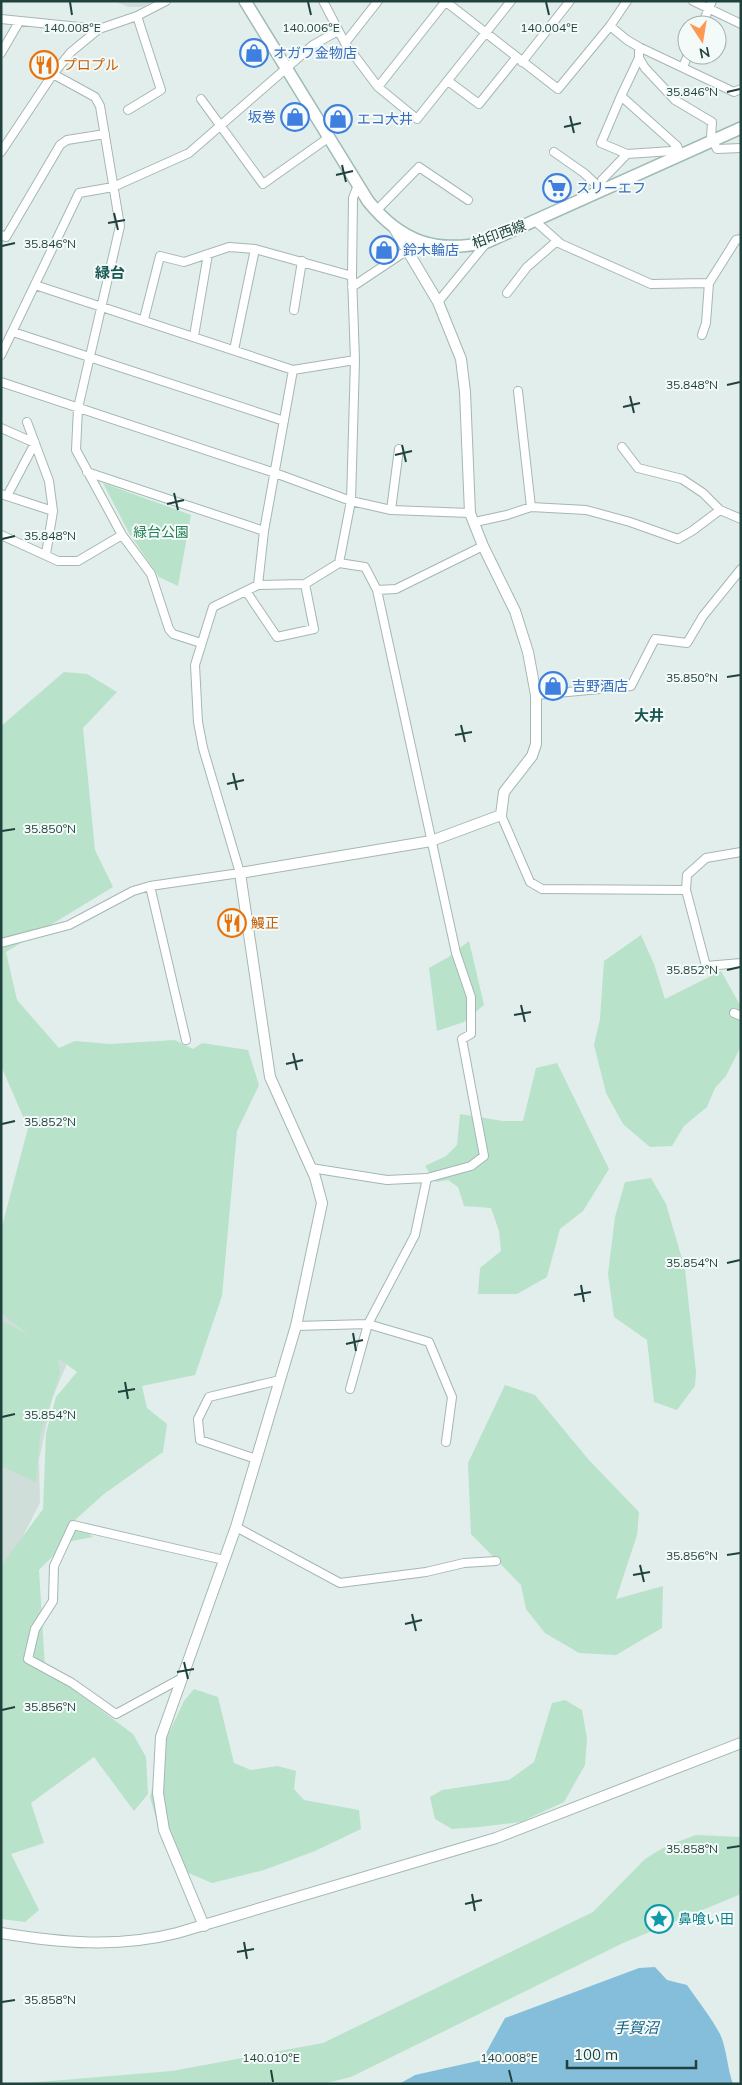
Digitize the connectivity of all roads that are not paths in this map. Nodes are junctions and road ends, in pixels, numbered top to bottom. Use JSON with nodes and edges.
{"nodes":[{"id":1,"x":166,"y":1,"type":"edge"},
{"id":2,"x":244,"y":1,"type":"edge"},
{"id":3,"x":323,"y":1,"type":"edge"},
{"id":4,"x":378,"y":1,"type":"edge"},
{"id":5,"x":446,"y":1,"type":"edge"},
{"id":6,"x":510,"y":1,"type":"edge"},
{"id":7,"x":570,"y":1,"type":"edge"},
{"id":8,"x":627,"y":1,"type":"edge"},
{"id":9,"x":694,"y":1,"type":"edge"},
{"id":10,"x":710,"y":5,"type":"edge"},
{"id":11,"x":138,"y":16,"type":"junction"},
{"id":12,"x":1,"y":19,"type":"edge"},
{"id":13,"x":19,"y":22,"type":"junction"},
{"id":14,"x":741,"y":24,"type":"edge"},
{"id":15,"x":610,"y":26,"type":"junction"},
{"id":16,"x":99,"y":28,"type":"junction"},
{"id":17,"x":338,"y":31,"type":"junction"},
{"id":18,"x":486,"y":33,"type":"junction"},
{"id":19,"x":345,"y":44,"type":"junction"},
{"id":20,"x":639,"y":47,"type":"junction"},
{"id":21,"x":1,"y":53,"type":"edge"},
{"id":22,"x":639,"y":58,"type":"junction"},
{"id":23,"x":519,"y":60,"type":"junction"},
{"id":24,"x":683,"y":67,"type":"joint"},
{"id":25,"x":286,"y":69,"type":"junction"},
{"id":26,"x":53,"y":74,"type":"junction"},
{"id":27,"x":448,"y":81,"type":"junction"},
{"id":28,"x":378,"y":88,"type":"junction"},
{"id":29,"x":741,"y":89,"type":"edge"},
{"id":30,"x":622,"y":96,"type":"junction"},
{"id":31,"x":201,"y":99,"type":"dead end"},
{"id":32,"x":128,"y":110,"type":"dead end"},
{"id":33,"x":221,"y":125,"type":"junction"},
{"id":34,"x":741,"y":128,"type":"edge"},
{"id":35,"x":105,"y":134,"type":"junction"},
{"id":36,"x":328,"y":138,"type":"junction"},
{"id":37,"x":713,"y":141,"type":"junction"},
{"id":38,"x":741,"y":148,"type":"edge"},
{"id":39,"x":679,"y":151,"type":"junction"},
{"id":40,"x":1,"y":152,"type":"edge"},
{"id":41,"x":554,"y":152,"type":"dead end"},
{"id":42,"x":627,"y":154,"type":"junction"},
{"id":43,"x":358,"y":185,"type":"junction"},
{"id":44,"x":113,"y":187,"type":"junction"},
{"id":45,"x":602,"y":190,"type":"junction"},
{"id":46,"x":468,"y":200,"type":"dead end"},
{"id":47,"x":376,"y":211,"type":"junction"},
{"id":48,"x":535,"y":221,"type":"junction"},
{"id":49,"x":394,"y":228,"type":"junction"},
{"id":50,"x":1,"y":235,"type":"edge"},
{"id":51,"x":741,"y":239,"type":"edge"},
{"id":52,"x":557,"y":240,"type":"junction"},
{"id":53,"x":487,"y":242,"type":"junction"},
{"id":54,"x":255,"y":249,"type":"junction"},
{"id":55,"x":406,"y":251,"type":"junction"},
{"id":56,"x":208,"y":254,"type":"junction"},
{"id":57,"x":302,"y":261,"type":"junction"},
{"id":58,"x":352,"y":276,"type":"junction"},
{"id":59,"x":709,"y":283,"type":"junction"},
{"id":60,"x":35,"y":285,"type":"junction"},
{"id":61,"x":352,"y":287,"type":"junction"},
{"id":62,"x":506,"y":293,"type":"dead end"},
{"id":63,"x":438,"y":302,"type":"junction"},
{"id":64,"x":102,"y":306,"type":"junction"},
{"id":65,"x":294,"y":310,"type":"dead end"},
{"id":66,"x":144,"y":319,"type":"junction"},
{"id":67,"x":13,"y":332,"type":"junction"},
{"id":68,"x":702,"y":335,"type":"dead end"},
{"id":69,"x":194,"y":336,"type":"junction"},
{"id":70,"x":234,"y":350,"type":"junction"},
{"id":71,"x":1,"y":355,"type":"edge"},
{"id":72,"x":90,"y":358,"type":"junction"},
{"id":73,"x":355,"y":360,"type":"junction"},
{"id":74,"x":293,"y":370,"type":"junction"},
{"id":75,"x":1,"y":382,"type":"edge"},
{"id":76,"x":518,"y":392,"type":"dead end"},
{"id":77,"x":78,"y":408,"type":"junction"},
{"id":78,"x":27,"y":422,"type":"dead end"},
{"id":79,"x":284,"y":422,"type":"junction"},
{"id":80,"x":1,"y":428,"type":"edge"},
{"id":81,"x":35,"y":443,"type":"junction"},
{"id":82,"x":622,"y":447,"type":"dead end"},
{"id":83,"x":399,"y":449,"type":"dead end"},
{"id":84,"x":87,"y":472,"type":"junction"},
{"id":85,"x":275,"y":473,"type":"junction"},
{"id":86,"x":4,"y":495,"type":"edge"},
{"id":87,"x":351,"y":501,"type":"junction"},
{"id":88,"x":531,"y":507,"type":"junction"},
{"id":89,"x":391,"y":510,"type":"junction"},
{"id":90,"x":720,"y":510,"type":"junction"},
{"id":91,"x":53,"y":511,"type":"junction"},
{"id":92,"x":472,"y":518,"type":"junction"},
{"id":93,"x":741,"y":519,"type":"edge"},
{"id":94,"x":264,"y":531,"type":"junction"},
{"id":95,"x":1,"y":535,"type":"edge"},
{"id":96,"x":122,"y":535,"type":"junction"},
{"id":97,"x":483,"y":546,"type":"junction"},
{"id":98,"x":46,"y":554,"type":"junction"},
{"id":99,"x":339,"y":563,"type":"junction"},
{"id":100,"x":741,"y":569,"type":"edge"},
{"id":101,"x":305,"y":584,"type":"junction"},
{"id":102,"x":258,"y":585,"type":"junction"},
{"id":103,"x":377,"y":590,"type":"junction"},
{"id":104,"x":246,"y":591,"type":"junction"},
{"id":105,"x":201,"y":643,"type":"junction"},
{"id":106,"x":536,"y":695,"type":"junction"},
{"id":107,"x":501,"y":815,"type":"junction"},
{"id":108,"x":431,"y":841,"type":"junction"},
{"id":109,"x":741,"y":852,"type":"edge"},
{"id":110,"x":240,"y":873,"type":"junction"},
{"id":111,"x":150,"y":886,"type":"junction"},
{"id":112,"x":686,"y":890,"type":"junction"},
{"id":113,"x":1,"y":943,"type":"edge"},
{"id":114,"x":741,"y":963,"type":"edge"},
{"id":115,"x":186,"y":1040,"type":"dead end"},
{"id":116,"x":311,"y":1168,"type":"junction"},
{"id":117,"x":427,"y":1178,"type":"junction"},
{"id":118,"x":368,"y":1324,"type":"junction"},
{"id":119,"x":296,"y":1326,"type":"junction"},
{"id":120,"x":280,"y":1380,"type":"junction"},
{"id":121,"x":350,"y":1388,"type":"dead end"},
{"id":122,"x":446,"y":1442,"type":"dead end"},
{"id":123,"x":256,"y":1459,"type":"junction"},
{"id":124,"x":236,"y":1527,"type":"junction"},
{"id":125,"x":224,"y":1560,"type":"junction"},
{"id":126,"x":496,"y":1561,"type":"dead end"},
{"id":127,"x":182,"y":1678,"type":"junction"},
{"id":128,"x":741,"y":1743,"type":"edge"},
{"id":129,"x":204,"y":1926,"type":"junction"},
{"id":130,"x":1,"y":1933,"type":"edge"}],
"edges":[{"from":1,"to":11,"type":"street"},
{"from":2,"to":25,"type":"main road","name":"柏印西線"},
{"from":3,"to":17,"type":"street"},
{"from":4,"to":19,"type":"street"},
{"from":5,"to":18,"type":"street"},
{"from":5,"to":28,"type":"street"},
{"from":6,"to":18,"type":"street"},
{"from":7,"to":23,"type":"street"},
{"from":8,"to":15,"type":"street"},
{"from":9,"to":10,"type":"street"},
{"from":10,"to":14,"type":"street"},
{"from":11,"to":16,"type":"street"},
{"from":11,"to":32,"type":"street"},
{"from":12,"to":13,"type":"street"},
{"from":13,"to":16,"type":"street"},
{"from":13,"to":21,"type":"street"},
{"from":15,"to":20,"type":"street"},
{"from":15,"to":23,"type":"street"},
{"from":16,"to":26,"type":"street"},
{"from":17,"to":19,"type":"street"},
{"from":17,"to":25,"type":"street"},
{"from":18,"to":23,"type":"street"},
{"from":18,"to":27,"type":"street"},
{"from":19,"to":28,"type":"street"},
{"from":20,"to":22,"type":"street"},
{"from":20,"to":24,"type":"street"},
{"from":22,"to":30,"type":"street"},
{"from":22,"to":37,"type":"street"},
{"from":23,"to":27,"type":"street"},
{"from":24,"to":29,"type":"street"},
{"from":25,"to":33,"type":"street"},
{"from":25,"to":36,"type":"main road","name":"柏印西線"},
{"from":26,"to":35,"type":"street"},
{"from":26,"to":40,"type":"street"},
{"from":27,"to":28,"type":"street"},
{"from":30,"to":39,"type":"street"},
{"from":30,"to":42,"type":"street"},
{"from":31,"to":33,"type":"street"},
{"from":33,"to":36,"type":"street"},
{"from":33,"to":44,"type":"street"},
{"from":34,"to":37,"type":"main road","name":"柏印西線"},
{"from":35,"to":44,"type":"street"},
{"from":35,"to":50,"type":"street"},
{"from":36,"to":43,"type":"main road","name":"柏印西線"},
{"from":37,"to":38,"type":"street"},
{"from":37,"to":39,"type":"main road","name":"柏印西線"},
{"from":39,"to":42,"type":"street"},
{"from":39,"to":45,"type":"main road","name":"柏印西線"},
{"from":41,"to":45,"type":"street"},
{"from":42,"to":45,"type":"street"},
{"from":43,"to":47,"type":"main road","name":"柏印西線"},
{"from":43,"to":58,"type":"street"},
{"from":44,"to":60,"type":"street"},
{"from":44,"to":64,"type":"street"},
{"from":45,"to":48,"type":"main road","name":"柏印西線"},
{"from":46,"to":47,"type":"street"},
{"from":47,"to":49,"type":"main road","name":"柏印西線"},
{"from":48,"to":52,"type":"street"},
{"from":48,"to":53,"type":"main road","name":"柏印西線"},
{"from":49,"to":53,"type":"main road","name":"柏印西線"},
{"from":49,"to":55,"type":"street"},
{"from":51,"to":59,"type":"street"},
{"from":52,"to":59,"type":"street"},
{"from":52,"to":62,"type":"street"},
{"from":53,"to":63,"type":"street"},
{"from":54,"to":56,"type":"street"},
{"from":54,"to":57,"type":"street"},
{"from":54,"to":70,"type":"street"},
{"from":55,"to":61,"type":"street"},
{"from":55,"to":63,"type":"street"},
{"from":56,"to":66,"type":"street"},
{"from":56,"to":69,"type":"street"},
{"from":57,"to":58,"type":"street"},
{"from":57,"to":65,"type":"street"},
{"from":58,"to":61,"type":"street"},
{"from":59,"to":68,"type":"street"},
{"from":60,"to":64,"type":"street"},
{"from":60,"to":67,"type":"street"},
{"from":61,"to":73,"type":"street"},
{"from":63,"to":92,"type":"street"},
{"from":64,"to":66,"type":"street"},
{"from":64,"to":72,"type":"street"},
{"from":66,"to":69,"type":"street"},
{"from":67,"to":71,"type":"street"},
{"from":67,"to":72,"type":"street"},
{"from":69,"to":70,"type":"street"},
{"from":70,"to":74,"type":"street"},
{"from":72,"to":77,"type":"street"},
{"from":72,"to":79,"type":"street"},
{"from":73,"to":74,"type":"street"},
{"from":73,"to":87,"type":"street"},
{"from":74,"to":79,"type":"street"},
{"from":75,"to":77,"type":"street"},
{"from":76,"to":88,"type":"street"},
{"from":77,"to":84,"type":"street"},
{"from":77,"to":85,"type":"street"},
{"from":78,"to":81,"type":"street"},
{"from":79,"to":85,"type":"street"},
{"from":80,"to":81,"type":"street"},
{"from":81,"to":86,"type":"street"},
{"from":81,"to":91,"type":"street"},
{"from":82,"to":90,"type":"street"},
{"from":83,"to":89,"type":"street"},
{"from":84,"to":94,"type":"street"},
{"from":84,"to":96,"type":"street"},
{"from":85,"to":87,"type":"street"},
{"from":85,"to":94,"type":"street"},
{"from":86,"to":91,"type":"street"},
{"from":87,"to":89,"type":"street"},
{"from":87,"to":99,"type":"street"},
{"from":88,"to":90,"type":"street"},
{"from":88,"to":92,"type":"street"},
{"from":89,"to":92,"type":"street"},
{"from":90,"to":93,"type":"street"},
{"from":91,"to":98,"type":"street"},
{"from":92,"to":97,"type":"street"},
{"from":94,"to":102,"type":"street"},
{"from":95,"to":98,"type":"street"},
{"from":96,"to":98,"type":"street"},
{"from":96,"to":105,"type":"street"},
{"from":97,"to":103,"type":"street"},
{"from":97,"to":106,"type":"street"},
{"from":99,"to":101,"type":"street"},
{"from":99,"to":103,"type":"street"},
{"from":100,"to":106,"type":"street"},
{"from":101,"to":102,"type":"street"},
{"from":101,"to":104,"type":"street"},
{"from":102,"to":104,"type":"street"},
{"from":103,"to":108,"type":"street"},
{"from":104,"to":105,"type":"street"},
{"from":105,"to":110,"type":"street"},
{"from":106,"to":107,"type":"street"},
{"from":107,"to":108,"type":"street"},
{"from":107,"to":112,"type":"street"},
{"from":108,"to":110,"type":"street"},
{"from":108,"to":117,"type":"street"},
{"from":109,"to":112,"type":"street"},
{"from":110,"to":111,"type":"street"},
{"from":110,"to":116,"type":"street"},
{"from":111,"to":113,"type":"street"},
{"from":111,"to":115,"type":"street"},
{"from":112,"to":114,"type":"street"},
{"from":116,"to":117,"type":"street"},
{"from":116,"to":119,"type":"street"},
{"from":117,"to":118,"type":"street"},
{"from":118,"to":119,"type":"street"},
{"from":118,"to":121,"type":"street"},
{"from":118,"to":122,"type":"street"},
{"from":119,"to":120,"type":"street"},
{"from":120,"to":123,"type":"street"},
{"from":120,"to":123,"type":"street"},
{"from":123,"to":124,"type":"street"},
{"from":124,"to":125,"type":"street"},
{"from":124,"to":126,"type":"street"},
{"from":125,"to":127,"type":"street"},
{"from":125,"to":127,"type":"street"},
{"from":127,"to":129,"type":"street"},
{"from":128,"to":129,"type":"street"},
{"from":129,"to":130,"type":"street"}]}
